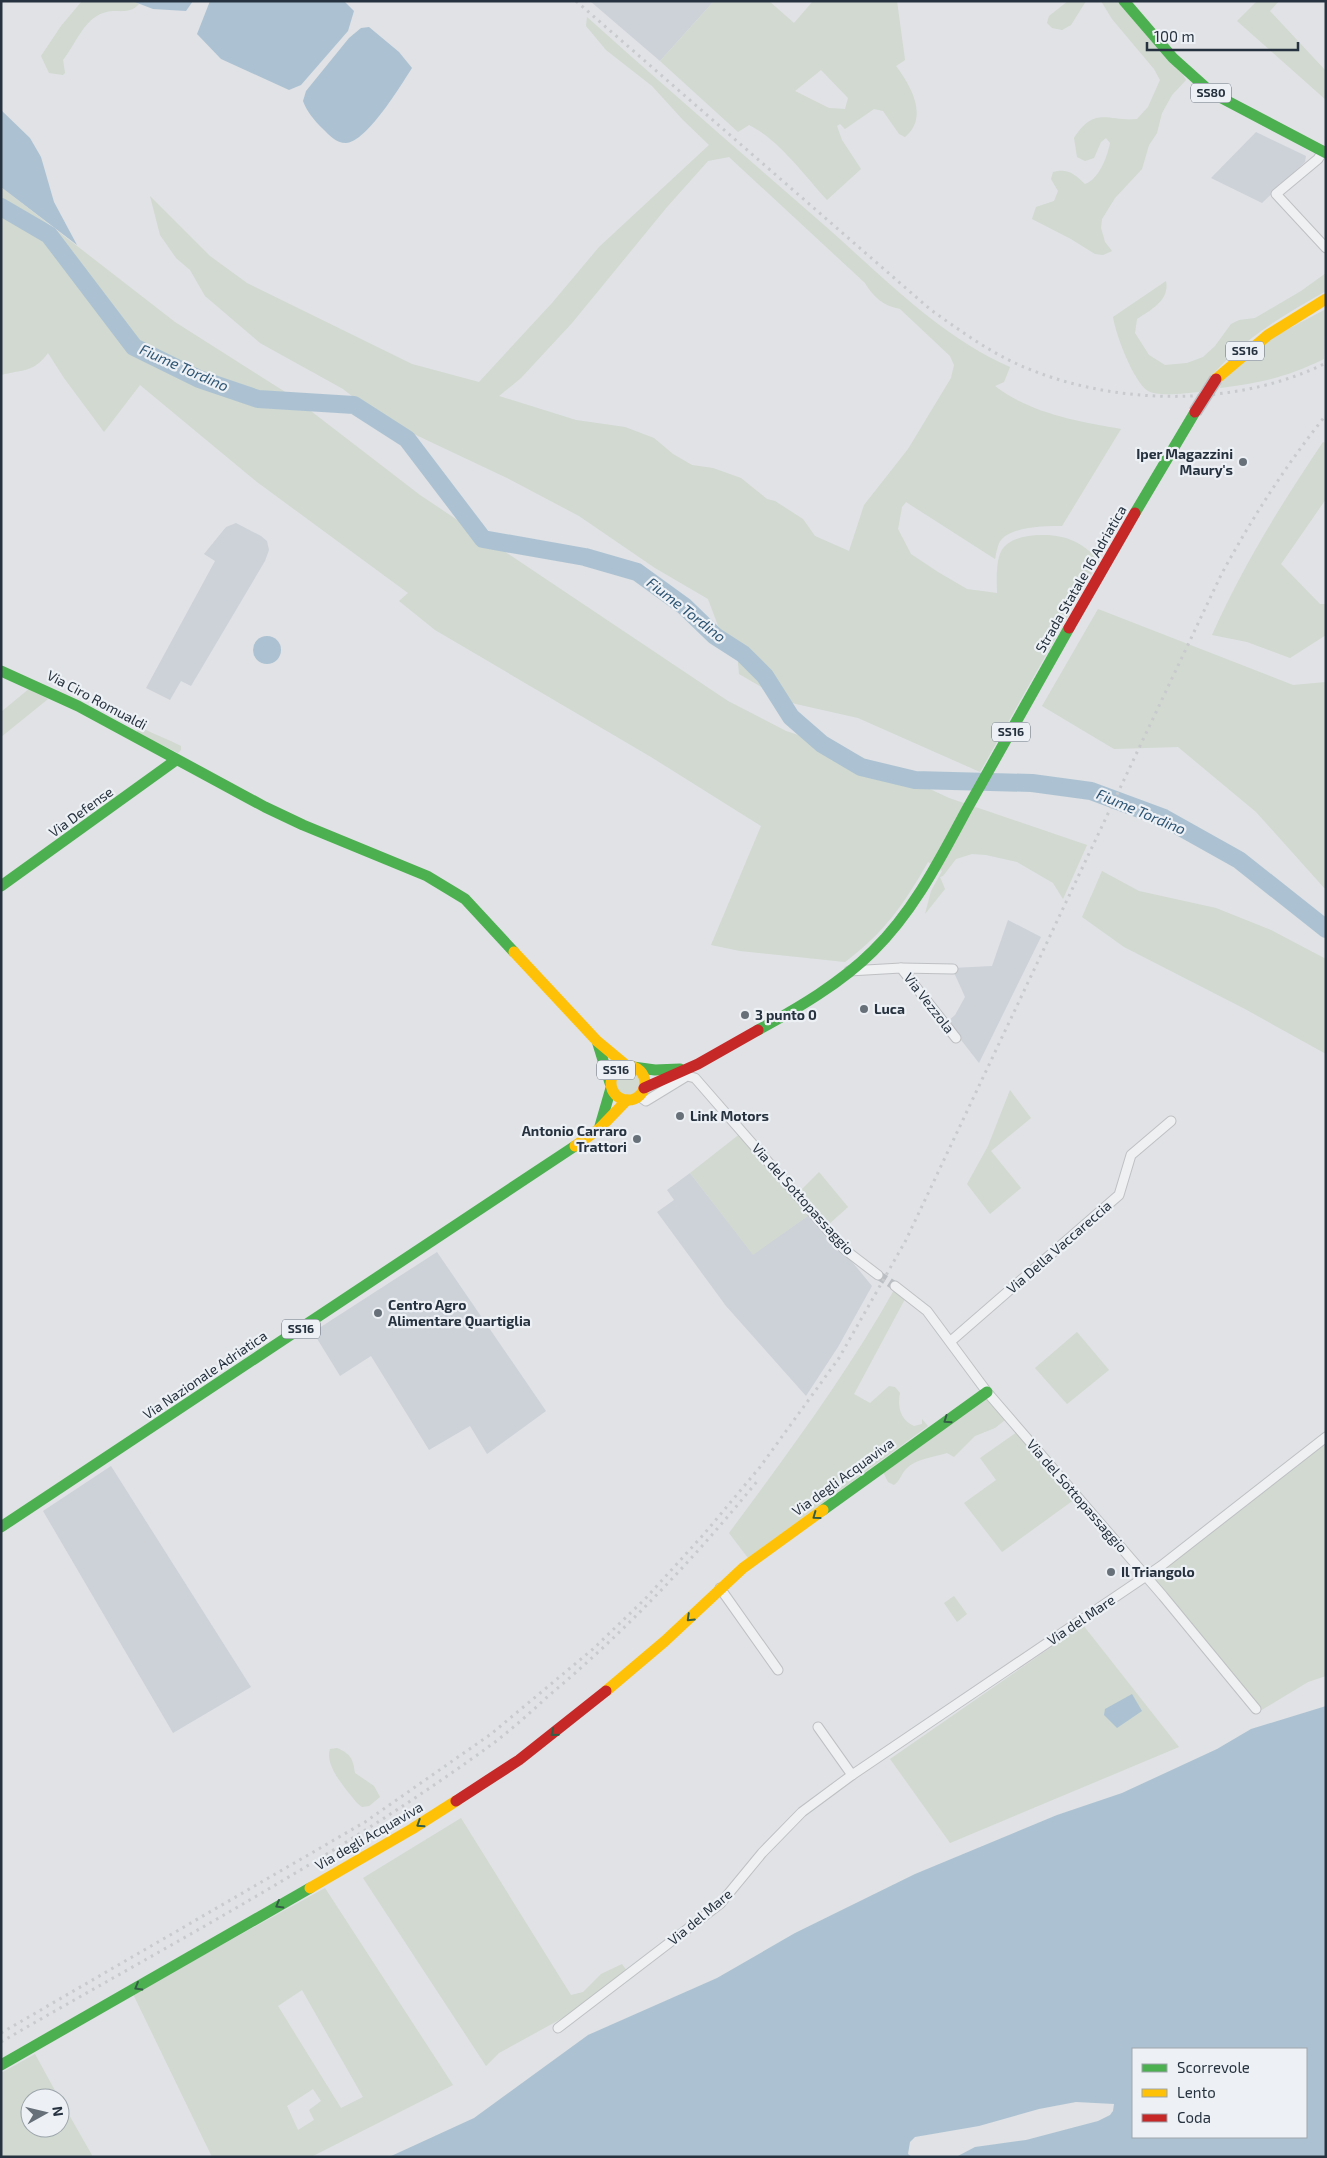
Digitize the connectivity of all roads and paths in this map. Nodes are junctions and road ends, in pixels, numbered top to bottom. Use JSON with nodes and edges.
{"nodes":[{"id":1,"x":1124,"y":1,"type":"edge"},
{"id":2,"x":1324,"y":152,"type":"edge"},
{"id":3,"x":1326,"y":248,"type":"edge"},
{"id":4,"x":1326,"y":299,"type":"edge"},
{"id":5,"x":1,"y":671,"type":"edge"},
{"id":6,"x":176,"y":760,"type":"junction"},
{"id":7,"x":1,"y":886,"type":"edge"},
{"id":8,"x":902,"y":968,"type":"junction"},
{"id":9,"x":953,"y":969,"type":"dead end"},
{"id":10,"x":849,"y":971,"type":"junction"},
{"id":11,"x":956,"y":1038,"type":"dead end"},
{"id":12,"x":597,"y":1041,"type":"junction"},
{"id":13,"x":630,"y":1066,"type":"junction"},
{"id":14,"x":686,"y":1069,"type":"junction"},
{"id":15,"x":611,"y":1086,"type":"junction"},
{"id":16,"x":641,"y":1092,"type":"junction"},
{"id":17,"x":626,"y":1100,"type":"junction"},
{"id":18,"x":1170,"y":1121,"type":"dead end"},
{"id":19,"x":599,"y":1129,"type":"junction"},
{"id":20,"x":878,"y":1276,"type":"tunnel mouth"},
{"id":21,"x":895,"y":1286,"type":"tunnel mouth"},
{"id":22,"x":951,"y":1340,"type":"junction"},
{"id":23,"x":987,"y":1392,"type":"junction"},
{"id":24,"x":1326,"y":1437,"type":"edge"},
{"id":25,"x":1,"y":1527,"type":"edge"},
{"id":26,"x":1147,"y":1576,"type":"junction"},
{"id":27,"x":720,"y":1588,"type":"junction"},
{"id":28,"x":778,"y":1670,"type":"dead end"},
{"id":29,"x":1256,"y":1709,"type":"dead end"},
{"id":30,"x":818,"y":1727,"type":"dead end"},
{"id":31,"x":852,"y":1775,"type":"junction"},
{"id":32,"x":558,"y":2028,"type":"dead end"},
{"id":33,"x":1,"y":2065,"type":"edge"}],
"edges":[{"from":1,"to":2,"type":"main road","number":"SS80"},
{"from":2,"to":3,"type":"street"},
{"from":4,"to":10,"type":"main road","name":"Strada Statale 16 Adriatica","number":"SS16","bridge":true},
{"from":5,"to":6,"type":"main road","name":"Via Ciro Romualdi"},
{"from":6,"to":7,"type":"main road","name":"Via Defense"},
{"from":6,"to":12,"type":"main road","name":"Via Ciro Romualdi"},
{"from":8,"to":9,"type":"street","name":"Via Vezzola"},
{"from":8,"to":10,"type":"street","name":"Via Vezzola"},
{"from":8,"to":11,"type":"street","name":"Via Vezzola"},
{"from":10,"to":14,"type":"main road","number":"SS16"},
{"from":12,"to":13,"type":"main road"},
{"from":12,"to":15,"type":"main road"},
{"from":13,"to":14,"type":"main road","number":"SS16"},
{"from":13,"to":15,"type":"main road","number":"SS16"},
{"from":13,"to":16,"type":"main road","number":"SS16"},
{"from":14,"to":16,"type":"main road","number":"SS16"},
{"from":15,"to":17,"type":"main road","number":"SS16"},
{"from":15,"to":19,"type":"main road","number":"SS16"},
{"from":16,"to":17,"type":"main road","number":"SS16"},
{"from":16,"to":20,"type":"street","name":"Via del Sottopassaggio"},
{"from":17,"to":19,"type":"main road","name":"Via Nazionale Adriatica","number":"SS16"},
{"from":18,"to":22,"type":"street","name":"Via Della Vaccareccia"},
{"from":19,"to":25,"type":"main road","name":"Via Nazionale Adriatica","number":"SS16"},
{"from":21,"to":22,"type":"street","name":"Via del Sottopassaggio"},
{"from":22,"to":23,"type":"street","name":"Via del Sottopassaggio"},
{"from":23,"to":26,"type":"street","name":"Via del Sottopassaggio"},
{"from":23,"to":27,"type":"main road","name":"Via degli Acquaviva","one_way":true},
{"from":24,"to":26,"type":"street","name":"Via del Mare"},
{"from":26,"to":29,"type":"street","name":"Via del Sottopassaggio"},
{"from":26,"to":31,"type":"street","name":"Via del Mare"},
{"from":27,"to":28,"type":"street"},
{"from":27,"to":33,"type":"main road","name":"Via degli Acquaviva","one_way":true},
{"from":30,"to":31,"type":"street"},
{"from":31,"to":32,"type":"street","name":"Via del Mare"}]}
